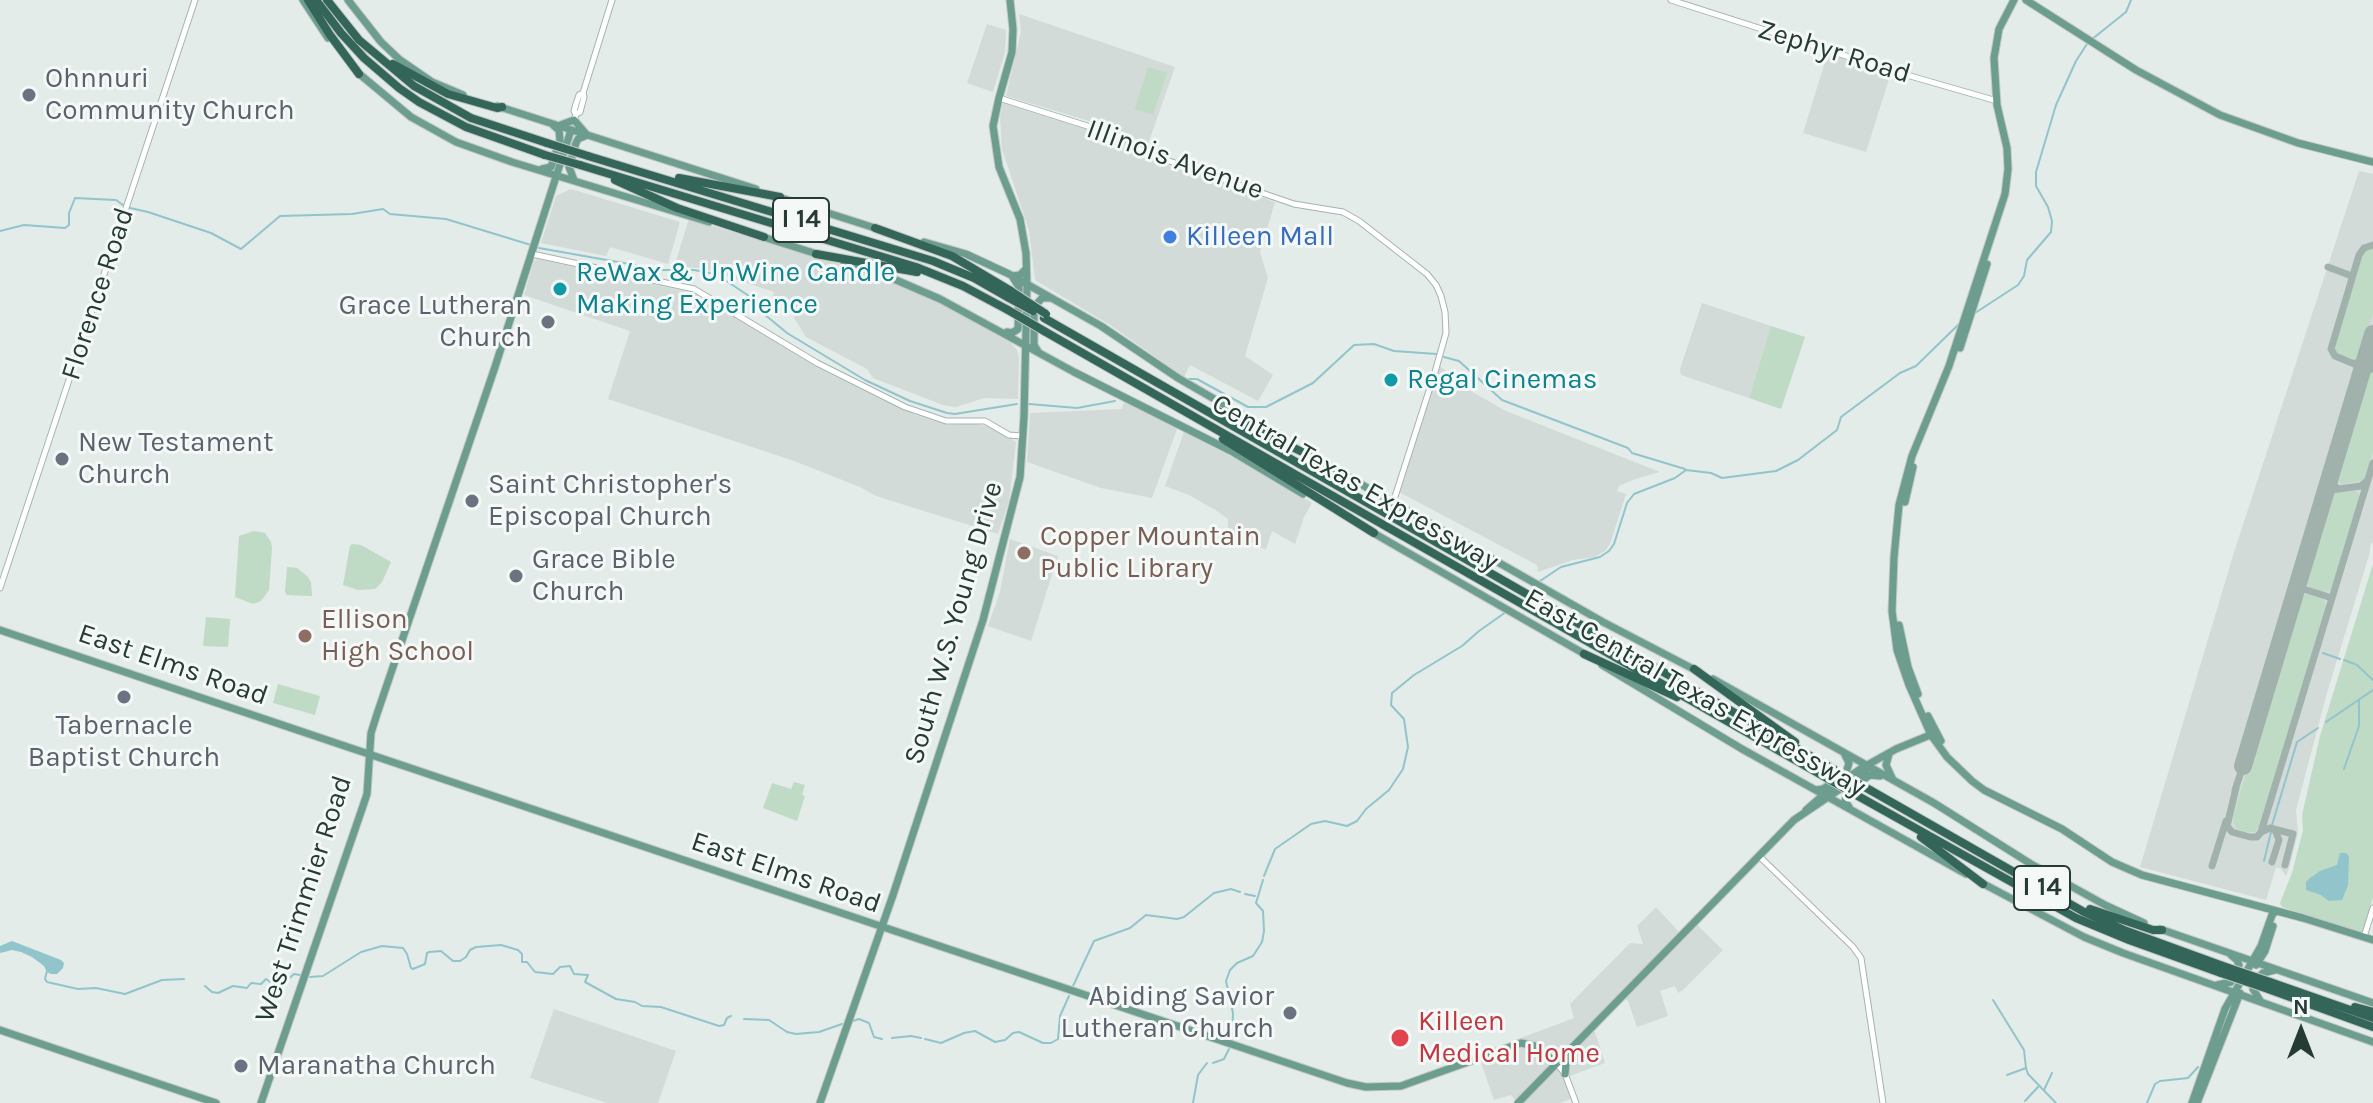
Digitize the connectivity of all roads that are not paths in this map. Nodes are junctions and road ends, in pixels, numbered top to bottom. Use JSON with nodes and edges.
{"nodes":[{"id":1,"x":195,"y":0,"type":"edge"},
{"id":2,"x":306,"y":0,"type":"edge"},
{"id":3,"x":316,"y":0,"type":"edge"},
{"id":4,"x":327,"y":0,"type":"edge"},
{"id":5,"x":348,"y":0,"type":"edge"},
{"id":6,"x":1010,"y":0,"type":"edge"},
{"id":7,"x":1671,"y":0,"type":"edge"},
{"id":8,"x":2014,"y":0,"type":"edge"},
{"id":9,"x":2026,"y":0,"type":"edge"},
{"id":10,"x":610,"y":1,"type":"edge"},
{"id":11,"x":347,"y":26,"type":"junction"},
{"id":12,"x":359,"y":74,"type":"joint"},
{"id":13,"x":583,"y":93,"type":"junction"},
{"id":14,"x":999,"y":98,"type":"junction"},
{"id":15,"x":1997,"y":101,"type":"junction"},
{"id":16,"x":502,"y":107,"type":"junction"},
{"id":17,"x":575,"y":117,"type":"junction"},
{"id":18,"x":554,"y":125,"type":"junction"},
{"id":19,"x":571,"y":130,"type":"junction"},
{"id":20,"x":587,"y":135,"type":"junction"},
{"id":21,"x":2373,"y":162,"type":"edge"},
{"id":22,"x":536,"y":169,"type":"junction"},
{"id":23,"x":593,"y":169,"type":"junction"},
{"id":24,"x":643,"y":172,"type":"junction"},
{"id":25,"x":557,"y":176,"type":"junction"},
{"id":26,"x":573,"y":181,"type":"junction"},
{"id":27,"x":552,"y":190,"type":"junction"},
{"id":28,"x":780,"y":197,"type":"junction"},
{"id":29,"x":875,"y":228,"type":"junction"},
{"id":30,"x":764,"y":237,"type":"junction"},
{"id":31,"x":532,"y":254,"type":"junction"},
{"id":32,"x":816,"y":254,"type":"junction"},
{"id":33,"x":1026,"y":269,"type":"junction"},
{"id":34,"x":1012,"y":276,"type":"junction"},
{"id":35,"x":1027,"y":285,"type":"junction"},
{"id":36,"x":963,"y":286,"type":"junction"},
{"id":37,"x":1010,"y":295,"type":"junction"},
{"id":38,"x":1051,"y":298,"type":"junction"},
{"id":39,"x":993,"y":328,"type":"junction"},
{"id":40,"x":1008,"y":336,"type":"junction"},
{"id":41,"x":1961,"y":337,"type":"junction"},
{"id":42,"x":1025,"y":346,"type":"junction"},
{"id":43,"x":1040,"y":353,"type":"junction"},
{"id":44,"x":1025,"y":366,"type":"junction"},
{"id":45,"x":1169,"y":389,"type":"junction"},
{"id":46,"x":1180,"y":408,"type":"junction"},
{"id":47,"x":1023,"y":436,"type":"junction"},
{"id":48,"x":1325,"y":463,"type":"junction"},
{"id":49,"x":1393,"y":503,"type":"junction"},
{"id":50,"x":1374,"y":533,"type":"junction"},
{"id":51,"x":0,"y":588,"type":"edge"},
{"id":52,"x":0,"y":630,"type":"edge"},
{"id":53,"x":1584,"y":654,"type":"junction"},
{"id":54,"x":1694,"y":669,"type":"junction"},
{"id":55,"x":1703,"y":707,"type":"junction"},
{"id":56,"x":1934,"y":734,"type":"junction"},
{"id":57,"x":1842,"y":751,"type":"junction"},
{"id":58,"x":1890,"y":753,"type":"junction"},
{"id":59,"x":369,"y":755,"type":"junction"},
{"id":60,"x":1821,"y":762,"type":"junction"},
{"id":61,"x":1868,"y":766,"type":"junction"},
{"id":62,"x":1886,"y":777,"type":"junction"},
{"id":63,"x":1894,"y":782,"type":"junction"},
{"id":64,"x":1811,"y":788,"type":"junction"},
{"id":65,"x":1825,"y":796,"type":"junction"},
{"id":66,"x":1815,"y":805,"type":"junction"},
{"id":67,"x":1841,"y":805,"type":"junction"},
{"id":68,"x":1855,"y":813,"type":"junction"},
{"id":69,"x":1902,"y":821,"type":"junction"},
{"id":70,"x":1759,"y":856,"type":"junction"},
{"id":71,"x":1983,"y":884,"type":"junction"},
{"id":72,"x":2064,"y":901,"type":"junction"},
{"id":73,"x":2262,"y":907,"type":"junction"},
{"id":74,"x":2373,"y":908,"type":"edge"},
{"id":75,"x":2276,"y":911,"type":"junction"},
{"id":76,"x":2291,"y":915,"type":"junction"},
{"id":77,"x":2271,"y":926,"type":"junction"},
{"id":78,"x":880,"y":927,"type":"junction"},
{"id":79,"x":2162,"y":930,"type":"junction"},
{"id":80,"x":2364,"y":937,"type":"junction"},
{"id":81,"x":2373,"y":940,"type":"edge"},
{"id":82,"x":2263,"y":948,"type":"junction"},
{"id":83,"x":2229,"y":953,"type":"junction"},
{"id":84,"x":2243,"y":958,"type":"junction"},
{"id":85,"x":2256,"y":962,"type":"junction"},
{"id":86,"x":2275,"y":969,"type":"junction"},
{"id":87,"x":2222,"y":970,"type":"junction"},
{"id":88,"x":2216,"y":986,"type":"junction"},
{"id":89,"x":2269,"y":986,"type":"junction"},
{"id":90,"x":2237,"y":994,"type":"junction"},
{"id":91,"x":2310,"y":996,"type":"junction"},
{"id":92,"x":2258,"y":1001,"type":"junction"},
{"id":93,"x":2373,"y":1003,"type":"edge"},
{"id":94,"x":2231,"y":1006,"type":"junction"},
{"id":95,"x":2373,"y":1012,"type":"edge"},
{"id":96,"x":2373,"y":1018,"type":"edge"},
{"id":97,"x":0,"y":1030,"type":"edge"},
{"id":98,"x":2373,"y":1030,"type":"edge"},
{"id":99,"x":2373,"y":1042,"type":"edge"},
{"id":100,"x":1541,"y":1050,"type":"junction"},
{"id":101,"x":1569,"y":1051,"type":"junction"},
{"id":102,"x":1557,"y":1063,"type":"junction"},
{"id":103,"x":1545,"y":1075,"type":"junction"},
{"id":104,"x":1565,"y":1075,"type":"junction"},
{"id":105,"x":216,"y":1103,"type":"edge"},
{"id":106,"x":261,"y":1103,"type":"edge"},
{"id":107,"x":820,"y":1103,"type":"edge"},
{"id":108,"x":1518,"y":1103,"type":"edge"},
{"id":109,"x":1576,"y":1103,"type":"edge"},
{"id":110,"x":1883,"y":1103,"type":"edge"},
{"id":111,"x":2194,"y":1103,"type":"edge"}],
"edges":[{"from":1,"to":51,"type":"street","name":"Florence Road"},
{"from":2,"to":12,"type":"highway"},
{"from":3,"to":23,"type":"highway","name":"Central Texas Expressway","number":"I 14","bridge":true},
{"from":4,"to":11,"type":"highway","name":"Central Texas Expressway","number":"I 14"},
{"from":5,"to":16,"type":"main road","name":"East Central Texas Expressway"},
{"from":6,"to":14,"type":"main road","name":"South W.S. Young Drive"},
{"from":7,"to":15,"type":"street","name":"Zephyr Road"},
{"from":8,"to":15,"type":"main road"},
{"from":9,"to":21,"type":"main road"},
{"from":10,"to":13,"type":"street","name":"West Trimmier Road"},
{"from":11,"to":16,"type":"highway"},
{"from":11,"to":24,"type":"highway","name":"Central Texas Expressway","number":"I 14","bridge":true},
{"from":12,"to":22,"type":"main road","name":"East Central Texas Expressway"},
{"from":13,"to":17,"type":"street","name":"West Trimmier Road"},
{"from":13,"to":17,"type":"street","name":"West Trimmier Road"},
{"from":14,"to":33,"type":"main road","name":"South W.S. Young Drive"},
{"from":14,"to":49,"type":"street","name":"Illinois Avenue"},
{"from":15,"to":41,"type":"main road"},
{"from":15,"to":41,"type":"main road"},
{"from":16,"to":18,"type":"main road","name":"East Central Texas Expressway"},
{"from":17,"to":18,"type":"main road"},
{"from":17,"to":19,"type":"street","name":"West Trimmier Road"},
{"from":17,"to":20,"type":"main road"},
{"from":18,"to":19,"type":"main road","name":"East Central Texas Expressway"},
{"from":18,"to":22,"type":"main road"},
{"from":19,"to":20,"type":"main road","name":"East Central Texas Expressway"},
{"from":19,"to":25,"type":"main road","name":"West Trimmier Road"},
{"from":20,"to":26,"type":"main road"},
{"from":20,"to":28,"type":"main road","name":"East Central Texas Expressway"},
{"from":22,"to":25,"type":"main road","name":"East Central Texas Expressway"},
{"from":22,"to":27,"type":"main road"},
{"from":23,"to":30,"type":"highway"},
{"from":23,"to":36,"type":"highway","name":"Central Texas Expressway","number":"I 14"},
{"from":24,"to":28,"type":"highway"},
{"from":24,"to":37,"type":"highway","name":"Central Texas Expressway","number":"I 14"},
{"from":25,"to":26,"type":"main road","name":"East Central Texas Expressway"},
{"from":25,"to":27,"type":"main road","name":"West Trimmier Road"},
{"from":26,"to":27,"type":"main road"},
{"from":26,"to":30,"type":"main road","name":"East Central Texas Expressway"},
{"from":27,"to":31,"type":"main road","name":"West Trimmier Road"},
{"from":28,"to":29,"type":"main road","name":"East Central Texas Expressway"},
{"from":29,"to":34,"type":"main road","name":"East Central Texas Expressway"},
{"from":29,"to":37,"type":"highway"},
{"from":30,"to":32,"type":"main road","name":"East Central Texas Expressway"},
{"from":31,"to":47,"type":"street"},
{"from":31,"to":59,"type":"main road","name":"West Trimmier Road"},
{"from":32,"to":36,"type":"highway"},
{"from":32,"to":39,"type":"main road","name":"East Central Texas Expressway"},
{"from":33,"to":34,"type":"main road"},
{"from":33,"to":35,"type":"main road","name":"South W.S. Young Drive"},
{"from":34,"to":35,"type":"main road","name":"East Central Texas Expressway"},
{"from":34,"to":39,"type":"main road"},
{"from":35,"to":38,"type":"main road","name":"East Central Texas Expressway"},
{"from":35,"to":42,"type":"main road","name":"South W.S. Young Drive"},
{"from":36,"to":46,"type":"highway","name":"Central Texas Expressway","number":"I 14","bridge":true},
{"from":37,"to":45,"type":"highway","name":"Central Texas Expressway","number":"I 14","bridge":true},
{"from":38,"to":43,"type":"main road"},
{"from":38,"to":48,"type":"main road","name":"East Central Texas Expressway"},
{"from":39,"to":40,"type":"main road","name":"East Central Texas Expressway"},
{"from":40,"to":42,"type":"main road","name":"East Central Texas Expressway"},
{"from":40,"to":44,"type":"main road"},
{"from":41,"to":56,"type":"main road"},
{"from":42,"to":43,"type":"main road","name":"East Central Texas Expressway"},
{"from":42,"to":44,"type":"main road","name":"South W.S. Young Drive"},
{"from":43,"to":44,"type":"main road"},
{"from":43,"to":50,"type":"main road","name":"East Central Texas Expressway"},
{"from":44,"to":47,"type":"main road","name":"South W.S. Young Drive"},
{"from":45,"to":48,"type":"highway"},
{"from":45,"to":60,"type":"highway","name":"Central Texas Expressway","number":"I 14"},
{"from":46,"to":50,"type":"highway"},
{"from":46,"to":55,"type":"highway","name":"Central Texas Expressway","number":"I 14"},
{"from":47,"to":78,"type":"main road","name":"South W.S. Young Drive"},
{"from":48,"to":49,"type":"main road","name":"East Central Texas Expressway"},
{"from":49,"to":54,"type":"main road","name":"East Central Texas Expressway"},
{"from":50,"to":53,"type":"main road","name":"East Central Texas Expressway"},
{"from":52,"to":59,"type":"main road","name":"East Elms Road"},
{"from":53,"to":55,"type":"highway"},
{"from":53,"to":64,"type":"main road","name":"East Central Texas Expressway"},
{"from":54,"to":57,"type":"main road","name":"East Central Texas Expressway"},
{"from":54,"to":60,"type":"highway"},
{"from":55,"to":69,"type":"highway","name":"Central Texas Expressway","number":"I 14","bridge":true},
{"from":56,"to":58,"type":"main road"},
{"from":56,"to":73,"type":"main road"},
{"from":57,"to":61,"type":"main road","name":"East Central Texas Expressway"},
{"from":57,"to":64,"type":"main road"},
{"from":58,"to":61,"type":"main road"},
{"from":58,"to":63,"type":"main road"},
{"from":59,"to":78,"type":"main road","name":"East Elms Road"},
{"from":59,"to":106,"type":"main road","name":"West Trimmier Road"},
{"from":60,"to":72,"type":"highway","name":"Central Texas Expressway","number":"I 14","bridge":true},
{"from":61,"to":62,"type":"main road","name":"East Central Texas Expressway"},
{"from":61,"to":65,"type":"main road"},
{"from":62,"to":63,"type":"main road","name":"East Central Texas Expressway"},
{"from":62,"to":68,"type":"main road"},
{"from":63,"to":79,"type":"main road","name":"East Central Texas Expressway"},
{"from":64,"to":65,"type":"main road","name":"East Central Texas Expressway"},
{"from":64,"to":66,"type":"main road"},
{"from":65,"to":66,"type":"main road"},
{"from":65,"to":67,"type":"main road","name":"East Central Texas Expressway"},
{"from":66,"to":67,"type":"main road"},
{"from":66,"to":70,"type":"main road"},
{"from":67,"to":68,"type":"main road","name":"East Central Texas Expressway"},
{"from":68,"to":71,"type":"main road","name":"East Central Texas Expressway"},
{"from":69,"to":71,"type":"highway"},
{"from":69,"to":87,"type":"highway","name":"Central Texas Expressway","number":"I 14"},
{"from":70,"to":101,"type":"main road"},
{"from":70,"to":110,"type":"street"},
{"from":71,"to":88,"type":"main road","name":"East Central Texas Expressway"},
{"from":72,"to":79,"type":"highway"},
{"from":72,"to":87,"type":"highway","name":"Central Texas Expressway","number":"I 14"},
{"from":73,"to":75,"type":"main road"},
{"from":73,"to":77,"type":"main road"},
{"from":74,"to":80,"type":"street"},
{"from":75,"to":76,"type":"main road"},
{"from":75,"to":77,"type":"main road"},
{"from":76,"to":77,"type":"main road"},
{"from":76,"to":80,"type":"main road"},
{"from":77,"to":82,"type":"main road"},
{"from":78,"to":100,"type":"main road","name":"East Elms Road"},
{"from":78,"to":107,"type":"main road","name":"South W.S. Young Drive"},
{"from":79,"to":83,"type":"main road","name":"East Central Texas Expressway"},
{"from":80,"to":81,"type":"main road"},
{"from":82,"to":84,"type":"main road"},
{"from":82,"to":85,"type":"main road"},
{"from":82,"to":86,"type":"main road"},
{"from":83,"to":84,"type":"main road","name":"East Central Texas Expressway"},
{"from":83,"to":88,"type":"main road"},
{"from":84,"to":85,"type":"main road","name":"East Central Texas Expressway"},
{"from":85,"to":86,"type":"main road","name":"East Central Texas Expressway"},
{"from":85,"to":90,"type":"main road"},
{"from":86,"to":92,"type":"main road"},
{"from":86,"to":93,"type":"main road","name":"East Central Texas Expressway"},
{"from":87,"to":89,"type":"highway","name":"Central Texas Expressway","number":"I 14","bridge":true},
{"from":88,"to":90,"type":"main road","name":"East Central Texas Expressway"},
{"from":88,"to":94,"type":"main road"},
{"from":89,"to":91,"type":"highway","name":"Central Texas Expressway","number":"I 14"},
{"from":89,"to":98,"type":"highway","name":"Central Texas Expressway","number":"I 14"},
{"from":90,"to":92,"type":"main road","name":"East Central Texas Expressway"},
{"from":90,"to":94,"type":"main road"},
{"from":91,"to":95,"type":"highway"},
{"from":91,"to":96,"type":"highway","name":"Central Texas Expressway","number":"I 14"},
{"from":92,"to":94,"type":"main road"},
{"from":92,"to":99,"type":"main road","name":"East Central Texas Expressway"},
{"from":94,"to":111,"type":"main road"},
{"from":97,"to":105,"type":"main road"},
{"from":100,"to":101,"type":"main road","name":"East Elms Road"},
{"from":100,"to":102,"type":"main road"},
{"from":100,"to":103,"type":"main road"},
{"from":101,"to":102,"type":"main road"},
{"from":101,"to":104,"type":"main road"},
{"from":102,"to":103,"type":"main road"},
{"from":102,"to":104,"type":"street"},
{"from":103,"to":104,"type":"main road"},
{"from":103,"to":108,"type":"main road"},
{"from":104,"to":109,"type":"street"}]}
